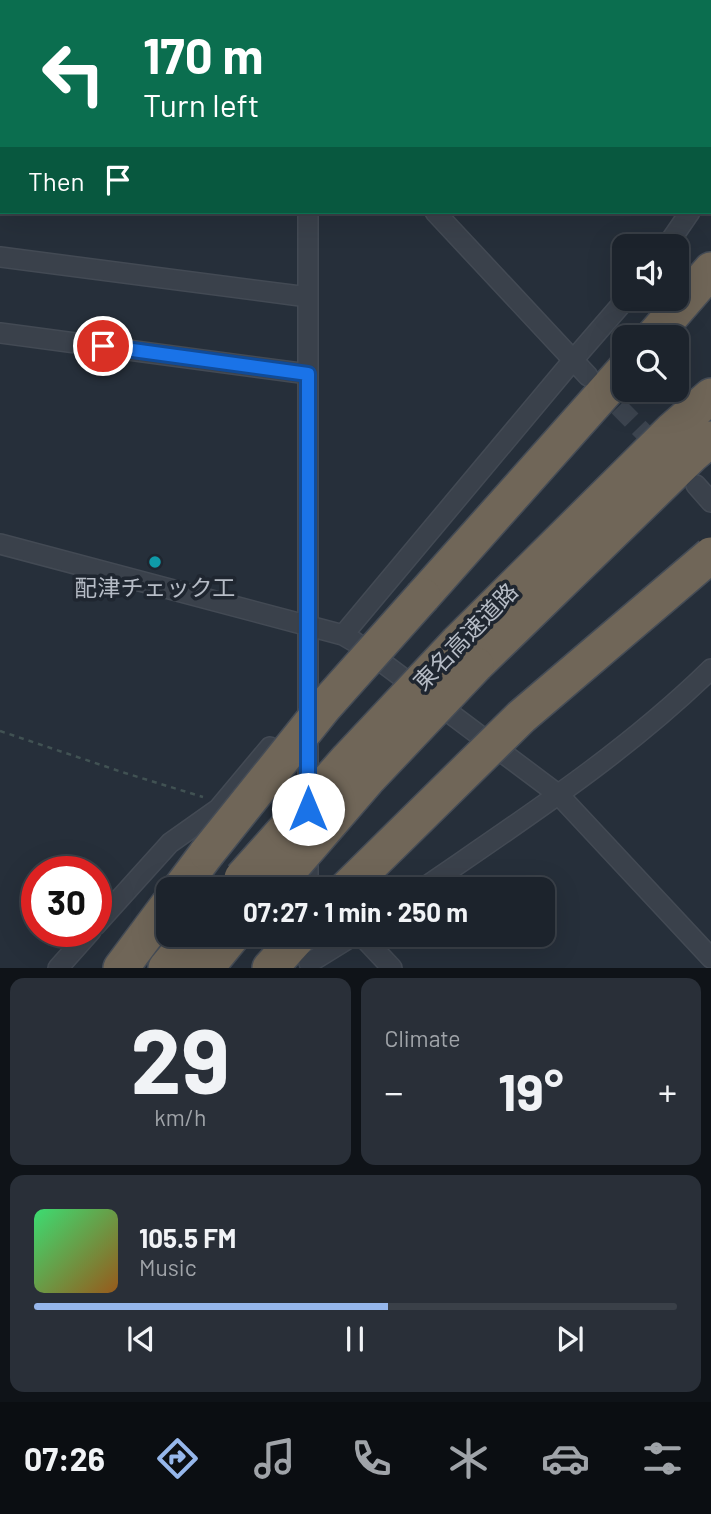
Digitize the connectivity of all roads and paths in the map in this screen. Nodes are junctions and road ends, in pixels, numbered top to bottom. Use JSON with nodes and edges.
{"nodes":[{"id":1,"x":308,"y":214,"type":"edge"},
{"id":2,"x":437,"y":214,"type":"edge"},
{"id":3,"x":689,"y":214,"type":"edge"},
{"id":4,"x":675,"y":234,"type":"edge"},
{"id":5,"x":0,"y":257,"type":"edge"},
{"id":6,"x":711,"y":270,"type":"edge"},
{"id":7,"x":308,"y":297,"type":"junction"},
{"id":8,"x":711,"y":308,"type":"edge"},
{"id":9,"x":615,"y":311,"type":"edge"},
{"id":10,"x":663,"y":325,"type":"edge"},
{"id":11,"x":689,"y":329,"type":"edge"},
{"id":12,"x":0,"y":332,"type":"edge"},
{"id":13,"x":573,"y":359,"type":"junction"},
{"id":14,"x":308,"y":374,"type":"junction"},
{"id":15,"x":587,"y":376,"type":"tunnel mouth"},
{"id":16,"x":612,"y":384,"type":"edge"},
{"id":17,"x":711,"y":396,"type":"edge"},
{"id":18,"x":616,"y":402,"type":"edge"},
{"id":19,"x":711,"y":439,"type":"edge"},
{"id":20,"x":696,"y":485,"type":"dead end"},
{"id":21,"x":711,"y":502,"type":"edge"},
{"id":22,"x":0,"y":544,"type":"edge"},
{"id":23,"x":711,"y":555,"type":"edge"},
{"id":24,"x":453,"y":562,"type":"junction"},
{"id":25,"x":711,"y":583,"type":"edge"},
{"id":26,"x":308,"y":627,"type":"junction"},
{"id":27,"x":344,"y":635,"type":"junction"},
{"id":28,"x":467,"y":653,"type":"junction"},
{"id":29,"x":711,"y":668,"type":"edge"},
{"id":30,"x":307,"y":703,"type":"junction"},
{"id":31,"x":0,"y":730,"type":"edge"},
{"id":32,"x":559,"y":794,"type":"junction"},
{"id":33,"x":223,"y":803,"type":"junction"},
{"id":34,"x":424,"y":811,"type":"junction"},
{"id":35,"x":189,"y":877,"type":"edge"},
{"id":36,"x":256,"y":877,"type":"edge"},
{"id":37,"x":308,"y":877,"type":"edge"},
{"id":38,"x":358,"y":877,"type":"edge"},
{"id":39,"x":439,"y":877,"type":"edge"},
{"id":40,"x":112,"y":907,"type":"edge"},
{"id":41,"x":156,"y":921,"type":"edge"},
{"id":42,"x":77,"y":947,"type":"edge"},
{"id":43,"x":183,"y":947,"type":"edge"},
{"id":44,"x":223,"y":947,"type":"edge"},
{"id":45,"x":371,"y":947,"type":"edge"},
{"id":46,"x":711,"y":958,"type":"edge"},
{"id":47,"x":58,"y":968,"type":"edge"},
{"id":48,"x":121,"y":968,"type":"edge"},
{"id":49,"x":166,"y":968,"type":"edge"},
{"id":50,"x":206,"y":968,"type":"edge"},
{"id":51,"x":392,"y":968,"type":"edge"}],
"edges":[{"from":1,"to":7,"type":"street"},
{"from":2,"to":13,"type":"street"},
{"from":3,"to":4,"type":"street"},
{"from":5,"to":7,"type":"street"},
{"from":6,"to":10,"type":"highway"},
{"from":7,"to":14,"type":"street"},
{"from":8,"to":11,"type":"highway"},
{"from":9,"to":13,"type":"street"},
{"from":12,"to":14,"type":"street"},
{"from":13,"to":15,"type":"street"},
{"from":13,"to":27,"type":"street"},
{"from":14,"to":26,"type":"street"},
{"from":16,"to":24,"type":"highway"},
{"from":17,"to":28,"type":"highway","name":"東名高速道路"},
{"from":18,"to":24,"type":"highway"},
{"from":19,"to":28,"type":"highway","name":"東名高速道路"},
{"from":20,"to":21,"type":"street"},
{"from":22,"to":26,"type":"street"},
{"from":23,"to":34,"type":"highway","bridge":true},
{"from":24,"to":35,"type":"highway","bridge":true},
{"from":25,"to":34,"type":"highway","bridge":true},
{"from":26,"to":27,"type":"street"},
{"from":26,"to":30,"type":"street"},
{"from":27,"to":32,"type":"street"},
{"from":28,"to":36,"type":"highway","name":"東名高速道路","bridge":true},
{"from":29,"to":32,"type":"street"},
{"from":30,"to":33,"type":"street"},
{"from":30,"to":37,"type":"street"},
{"from":31,"to":33,"type":"path"},
{"from":32,"to":39,"type":"street"},
{"from":32,"to":46,"type":"street"},
{"from":33,"to":40,"type":"street"},
{"from":34,"to":38,"type":"highway","bridge":true},
{"from":41,"to":48,"type":"highway"},
{"from":42,"to":47,"type":"street"},
{"from":43,"to":49,"type":"highway"},
{"from":44,"to":50,"type":"highway"},
{"from":45,"to":51,"type":"street"}]}
